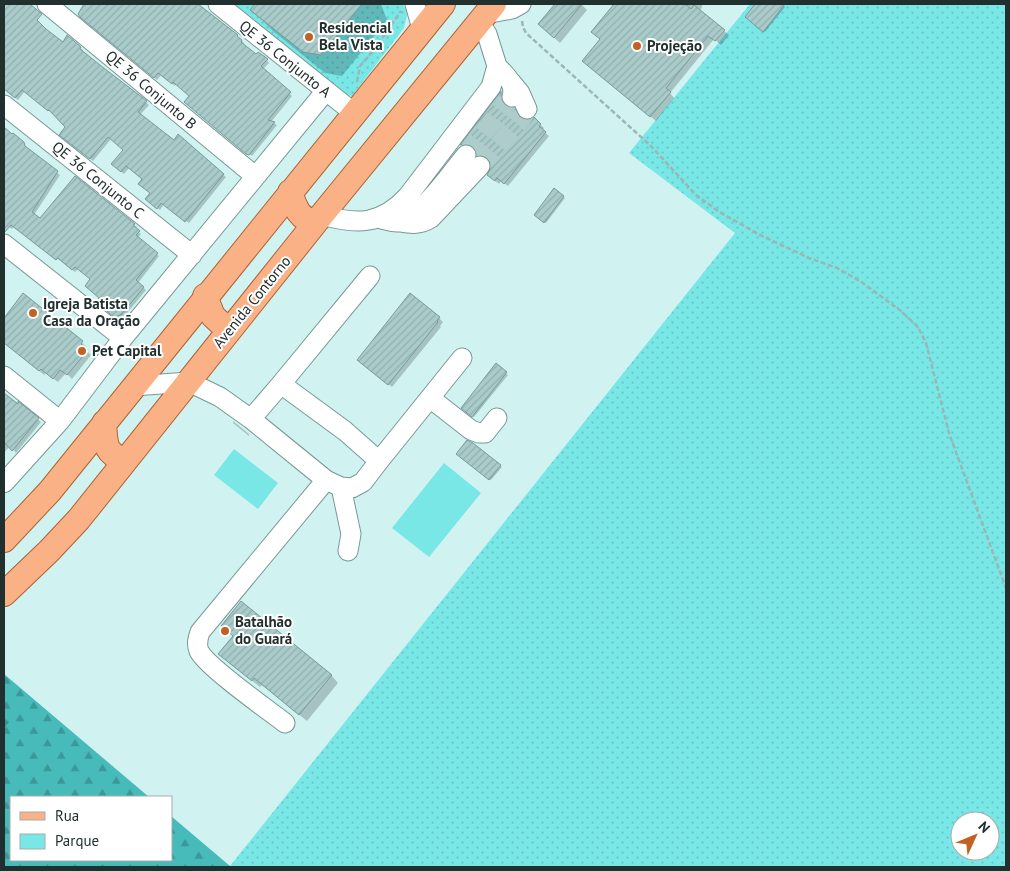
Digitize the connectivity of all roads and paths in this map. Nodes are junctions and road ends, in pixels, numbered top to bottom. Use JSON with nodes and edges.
{"nodes":[{"id":1,"x":47,"y":4,"type":"edge"},
{"id":2,"x":218,"y":4,"type":"edge"},
{"id":3,"x":415,"y":4,"type":"edge"},
{"id":4,"x":443,"y":4,"type":"edge"},
{"id":5,"x":522,"y":10,"type":"edge"},
{"id":6,"x":486,"y":13,"type":"edge"},
{"id":7,"x":422,"y":29,"type":"junction"},
{"id":8,"x":497,"y":66,"type":"junction"},
{"id":9,"x":325,"y":92,"type":"junction"},
{"id":10,"x":517,"y":95,"type":"dead end"},
{"id":11,"x":4,"y":105,"type":"edge"},
{"id":12,"x":354,"y":114,"type":"junction"},
{"id":13,"x":473,"y":160,"type":"tunnel mouth"},
{"id":14,"x":255,"y":176,"type":"junction"},
{"id":15,"x":290,"y":192,"type":"junction"},
{"id":16,"x":378,"y":218,"type":"junction"},
{"id":17,"x":319,"y":219,"type":"junction"},
{"id":18,"x":4,"y":244,"type":"edge"},
{"id":19,"x":192,"y":255,"type":"junction"},
{"id":20,"x":370,"y":276,"type":"dead end"},
{"id":21,"x":205,"y":296,"type":"junction"},
{"id":22,"x":229,"y":331,"type":"junction"},
{"id":23,"x":123,"y":338,"type":"junction"},
{"id":24,"x":462,"y":358,"type":"dead end"},
{"id":25,"x":4,"y":376,"type":"edge"},
{"id":26,"x":189,"y":382,"type":"junction"},
{"id":27,"x":281,"y":384,"type":"junction"},
{"id":28,"x":133,"y":386,"type":"junction"},
{"id":29,"x":430,"y":398,"type":"junction"},
{"id":30,"x":497,"y":418,"type":"dead end"},
{"id":31,"x":251,"y":419,"type":"junction"},
{"id":32,"x":60,"y":421,"type":"junction"},
{"id":33,"x":104,"y":423,"type":"junction"},
{"id":34,"x":125,"y":461,"type":"junction"},
{"id":35,"x":379,"y":461,"type":"junction"},
{"id":36,"x":4,"y":483,"type":"edge"},
{"id":37,"x":334,"y":484,"type":"junction"},
{"id":38,"x":4,"y":540,"type":"edge"},
{"id":39,"x":348,"y":551,"type":"dead end"},
{"id":40,"x":1006,"y":588,"type":"edge"},
{"id":41,"x":4,"y":594,"type":"edge"},
{"id":42,"x":285,"y":723,"type":"dead end"}],
"edges":[{"from":1,"to":14,"type":"street","name":"QE 36 Conjunto B"},
{"from":2,"to":9,"type":"street","name":"QE 36 Conjunto A"},
{"from":3,"to":7,"type":"street"},
{"from":4,"to":7,"type":"main road"},
{"from":5,"to":6,"type":"street"},
{"from":5,"to":40,"type":"path"},
{"from":6,"to":8,"type":"street"},
{"from":6,"to":17,"type":"main road","name":"Avenida Contorno"},
{"from":7,"to":12,"type":"main road"},
{"from":8,"to":10,"type":"street"},
{"from":8,"to":16,"type":"street"},
{"from":9,"to":12,"type":"street","name":"QE 36 Conjunto A"},
{"from":9,"to":14,"type":"street"},
{"from":11,"to":19,"type":"street","name":"QE 36 Conjunto C"},
{"from":12,"to":15,"type":"main road"},
{"from":13,"to":16,"type":"street"},
{"from":14,"to":19,"type":"street"},
{"from":15,"to":17,"type":"main road"},
{"from":15,"to":21,"type":"main road"},
{"from":16,"to":17,"type":"street"},
{"from":17,"to":22,"type":"main road","name":"Avenida Contorno"},
{"from":18,"to":23,"type":"street"},
{"from":19,"to":23,"type":"street"},
{"from":20,"to":27,"type":"street"},
{"from":21,"to":22,"type":"main road"},
{"from":21,"to":28,"type":"main road"},
{"from":22,"to":26,"type":"main road","name":"Avenida Contorno"},
{"from":23,"to":32,"type":"street"},
{"from":24,"to":29,"type":"street"},
{"from":25,"to":32,"type":"street"},
{"from":26,"to":28,"type":"street"},
{"from":26,"to":31,"type":"street"},
{"from":26,"to":34,"type":"main road","name":"Avenida Contorno"},
{"from":27,"to":31,"type":"street"},
{"from":27,"to":35,"type":"street"},
{"from":28,"to":33,"type":"main road"},
{"from":29,"to":30,"type":"street"},
{"from":29,"to":35,"type":"street"},
{"from":31,"to":37,"type":"street"},
{"from":32,"to":36,"type":"street"},
{"from":33,"to":34,"type":"main road"},
{"from":33,"to":38,"type":"main road"},
{"from":34,"to":41,"type":"main road","name":"Avenida Contorno"},
{"from":35,"to":37,"type":"street"},
{"from":37,"to":39,"type":"street"},
{"from":37,"to":42,"type":"street"}]}
